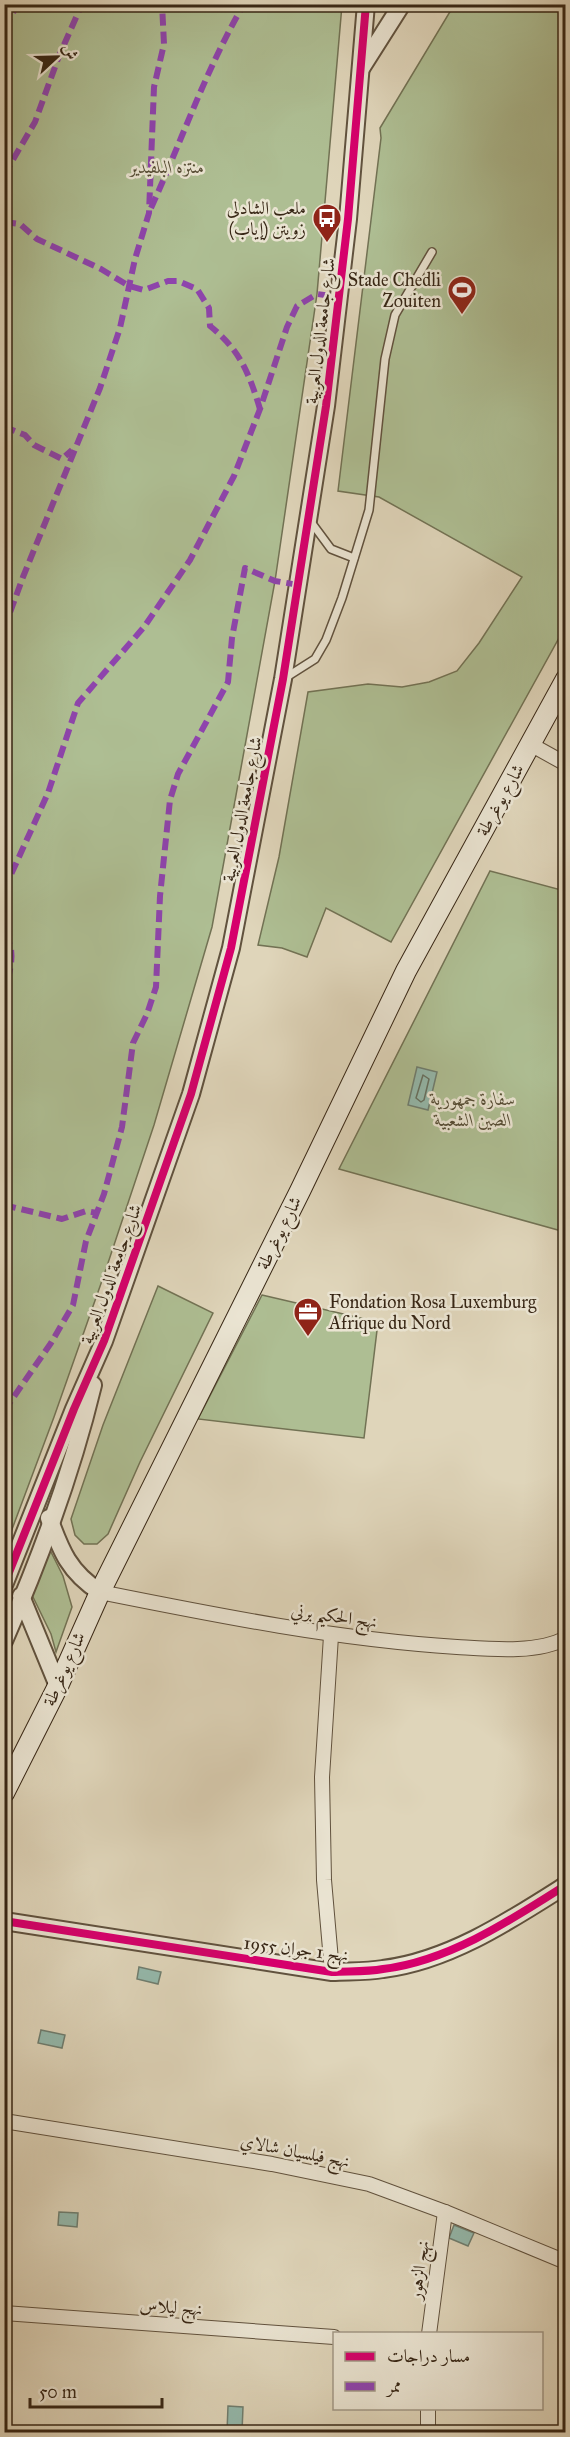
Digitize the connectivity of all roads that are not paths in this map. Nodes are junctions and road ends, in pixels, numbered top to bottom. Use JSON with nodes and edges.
{"nodes":[{"id":1,"x":366,"y":4,"type":"edge"},
{"id":2,"x":402,"y":4,"type":"edge"},
{"id":3,"x":360,"y":70,"type":"junction"},
{"id":4,"x":432,"y":252,"type":"dead end"},
{"id":5,"x":309,"y":519,"type":"junction"},
{"id":6,"x":354,"y":558,"type":"junction"},
{"id":7,"x":283,"y":680,"type":"junction"},
{"id":8,"x":566,"y":680,"type":"edge"},
{"id":9,"x":530,"y":744,"type":"junction"},
{"id":10,"x":566,"y":764,"type":"edge"},
{"id":11,"x":104,"y":1341,"type":"junction"},
{"id":12,"x":41,"y":1497,"type":"junction"},
{"id":13,"x":50,"y":1522,"type":"junction"},
{"id":14,"x":13,"y":1566,"type":"junction"},
{"id":15,"x":4,"y":1585,"type":"edge"},
{"id":16,"x":100,"y":1592,"type":"junction"},
{"id":17,"x":22,"y":1600,"type":"junction"},
{"id":18,"x":331,"y":1636,"type":"junction"},
{"id":19,"x":566,"y":1638,"type":"edge"},
{"id":20,"x":4,"y":1641,"type":"edge"},
{"id":21,"x":58,"y":1686,"type":"junction"},
{"id":22,"x":4,"y":1793,"type":"edge"},
{"id":23,"x":566,"y":1885,"type":"edge"},
{"id":24,"x":4,"y":1921,"type":"edge"},
{"id":25,"x":332,"y":1972,"type":"junction"},
{"id":26,"x":4,"y":2121,"type":"edge"},
{"id":27,"x":445,"y":2212,"type":"junction"},
{"id":28,"x":566,"y":2262,"type":"edge"},
{"id":29,"x":4,"y":2313,"type":"edge"},
{"id":30,"x":429,"y":2332,"type":"edge"},
{"id":31,"x":333,"y":2337,"type":"edge"},
{"id":32,"x":428,"y":2410,"type":"edge"},
{"id":33,"x":428,"y":2433,"type":"edge"}],
"edges":[{"from":1,"to":3,"type":"street","name":"شارع جامعة الدول العربية"},
{"from":2,"to":3,"type":"street"},
{"from":3,"to":5,"type":"street","name":"شارع جامعة الدول العربية"},
{"from":4,"to":6,"type":"lane"},
{"from":5,"to":6,"type":"lane"},
{"from":5,"to":7,"type":"street","name":"شارع جامعة الدول العربية"},
{"from":6,"to":7,"type":"lane"},
{"from":7,"to":11,"type":"street","name":"شارع جامعة الدول العربية"},
{"from":8,"to":9,"type":"main road","name":"شارع يوغرطة"},
{"from":9,"to":10,"type":"street"},
{"from":9,"to":16,"type":"main road","name":"شارع يوغرطة"},
{"from":11,"to":12,"type":"street","name":"شارع جامعة الدول العربية"},
{"from":11,"to":13,"type":"street","name":"شارع جامعة الدول العربية"},
{"from":12,"to":13,"type":"street"},
{"from":12,"to":14,"type":"street","name":"شارع جامعة الدول العربية"},
{"from":13,"to":16,"type":"street"},
{"from":13,"to":17,"type":"street","name":"شارع جامعة الدول العربية"},
{"from":14,"to":15,"type":"street","name":"شارع جامعة الدول العربية"},
{"from":14,"to":17,"type":"street"},
{"from":16,"to":18,"type":"street","name":"نهج الحكيم برني"},
{"from":16,"to":21,"type":"main road","name":"شارع يوغرطة"},
{"from":17,"to":20,"type":"street","name":"شارع جامعة الدول العربية"},
{"from":17,"to":21,"type":"street"},
{"from":18,"to":19,"type":"street","name":"نهج الحكيم برني"},
{"from":18,"to":25,"type":"street"},
{"from":21,"to":22,"type":"main road","name":"شارع يوغرطة"},
{"from":23,"to":25,"type":"street","name":"نهج 1 جوان 1955"},
{"from":24,"to":25,"type":"street","name":"نهج 1 جوان 1955"},
{"from":26,"to":27,"type":"street","name":"نهج فيلسيان شالاي"},
{"from":27,"to":28,"type":"street","name":"نهج فيلسيان شالاي"},
{"from":27,"to":30,"type":"street","name":"نهج الزهور"},
{"from":29,"to":31,"type":"street","name":"نهج ليلاس"},
{"from":32,"to":33,"type":"street"}]}
